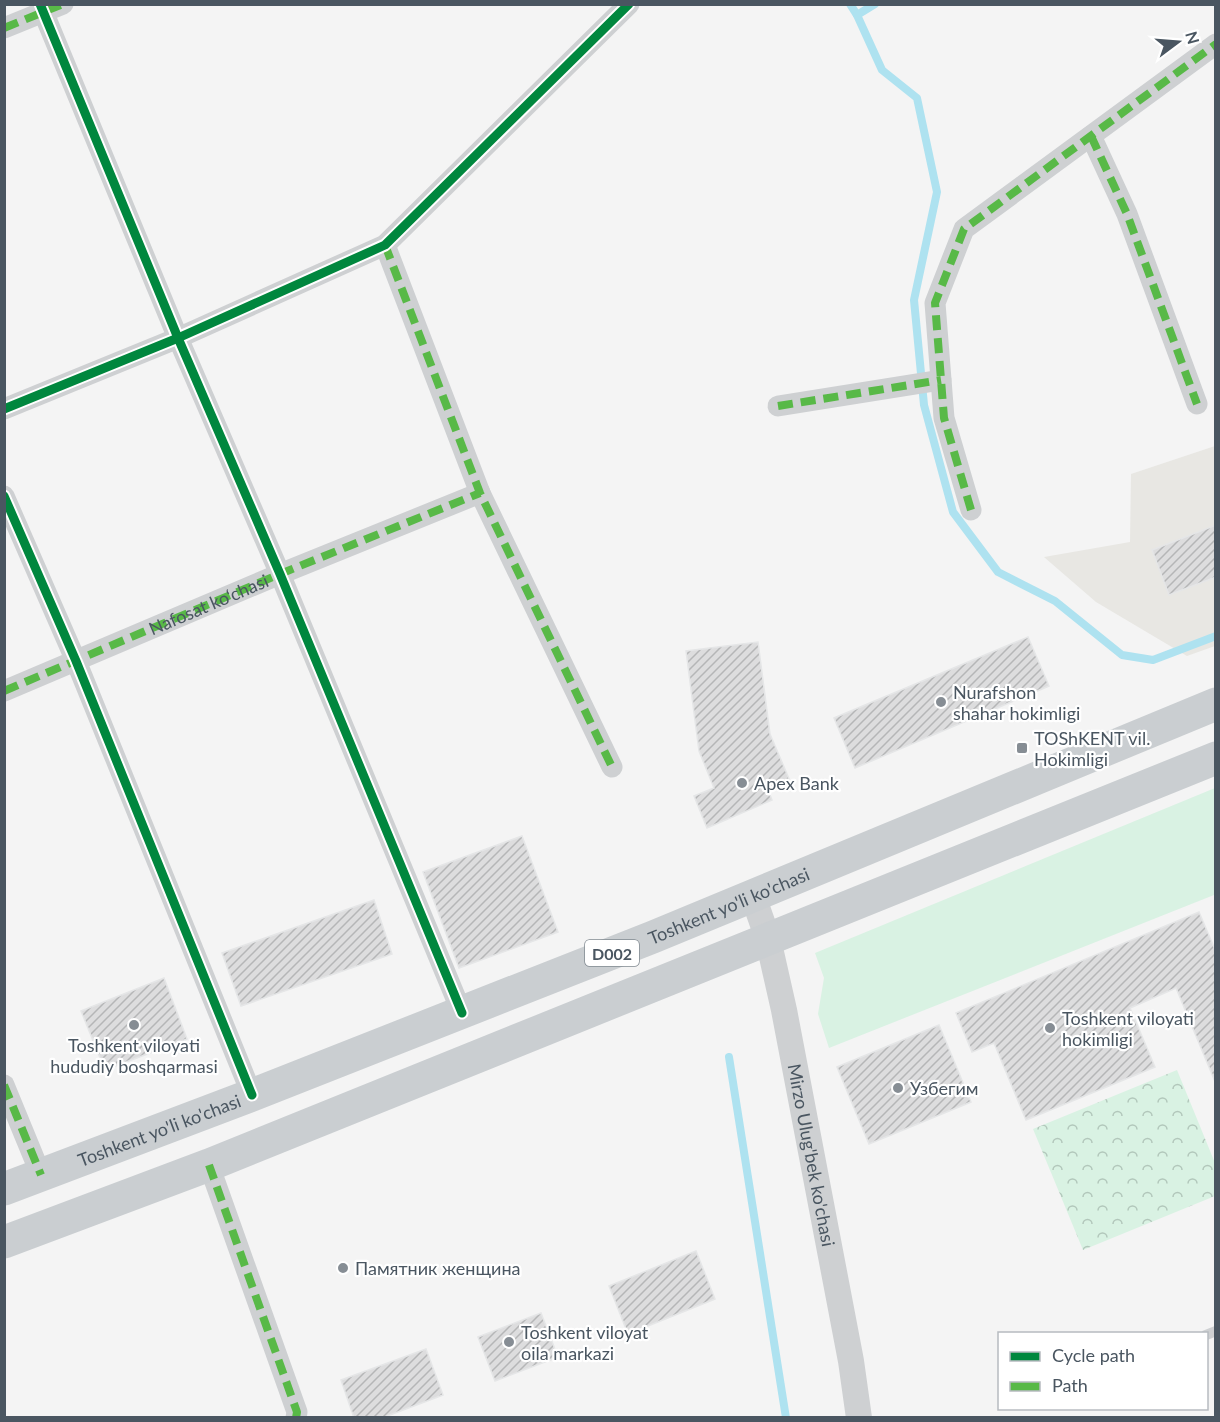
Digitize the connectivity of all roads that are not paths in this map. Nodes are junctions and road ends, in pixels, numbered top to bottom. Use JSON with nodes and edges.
{"nodes":[{"id":1,"x":63,"y":4,"type":"edge"},
{"id":2,"x":629,"y":4,"type":"edge"},
{"id":3,"x":41,"y":8,"type":"edge"},
{"id":4,"x":4,"y":28,"type":"edge"},
{"id":5,"x":1215,"y":44,"type":"edge"},
{"id":6,"x":1091,"y":136,"type":"junction"},
{"id":7,"x":385,"y":245,"type":"junction"},
{"id":8,"x":178,"y":338,"type":"junction"},
{"id":9,"x":928,"y":382,"type":"junction"},
{"id":10,"x":1197,"y":404,"type":"dead end"},
{"id":11,"x":778,"y":406,"type":"dead end"},
{"id":12,"x":4,"y":409,"type":"edge"},
{"id":13,"x":480,"y":493,"type":"junction"},
{"id":14,"x":4,"y":496,"type":"edge"},
{"id":15,"x":970,"y":510,"type":"dead end"},
{"id":16,"x":280,"y":574,"type":"junction"},
{"id":17,"x":76,"y":661,"type":"junction"},
{"id":18,"x":4,"y":690,"type":"edge"},
{"id":19,"x":1215,"y":705,"type":"edge"},
{"id":20,"x":1215,"y":758,"type":"edge"},
{"id":21,"x":612,"y":767,"type":"dead end"},
{"id":22,"x":753,"y":896,"type":"junction"},
{"id":23,"x":768,"y":939,"type":"junction"},
{"id":24,"x":462,"y":1012,"type":"junction"},
{"id":25,"x":4,"y":1085,"type":"edge"},
{"id":26,"x":252,"y":1095,"type":"junction"},
{"id":27,"x":191,"y":1118,"type":"junction"},
{"id":28,"x":208,"y":1165,"type":"junction"},
{"id":29,"x":41,"y":1175,"type":"junction"},
{"id":30,"x":4,"y":1189,"type":"edge"},
{"id":31,"x":4,"y":1242,"type":"edge"},
{"id":32,"x":296,"y":1418,"type":"edge"},
{"id":33,"x":859,"y":1418,"type":"edge"}],
"edges":[{"from":1,"to":3,"type":"street"},
{"from":2,"to":7,"type":"street"},
{"from":3,"to":4,"type":"street"},
{"from":3,"to":8,"type":"street"},
{"from":5,"to":6,"type":"street"},
{"from":6,"to":9,"type":"street"},
{"from":6,"to":10,"type":"street"},
{"from":7,"to":8,"type":"street"},
{"from":7,"to":13,"type":"street"},
{"from":8,"to":12,"type":"street"},
{"from":8,"to":16,"type":"street"},
{"from":9,"to":11,"type":"street"},
{"from":9,"to":15,"type":"street"},
{"from":13,"to":16,"type":"street","name":"Nafosat ko‘chasi"},
{"from":13,"to":21,"type":"street"},
{"from":14,"to":17,"type":"street"},
{"from":16,"to":17,"type":"street","name":"Nafosat ko‘chasi"},
{"from":16,"to":24,"type":"street"},
{"from":17,"to":18,"type":"street","name":"Nafosat ko‘chasi"},
{"from":17,"to":26,"type":"street"},
{"from":19,"to":22,"type":"main road","name":"Toshkent yo'li ko'chasi","number":"D002"},
{"from":20,"to":23,"type":"main road","number":"D002"},
{"from":22,"to":23,"type":"street","name":"Mirzo Ulug'bek ko'chasi"},
{"from":22,"to":24,"type":"main road","name":"Toshkent yo'li ko'chasi","number":"D002"},
{"from":23,"to":28,"type":"main road","number":"D002"},
{"from":23,"to":33,"type":"street","name":"Mirzo Ulug'bek ko'chasi"},
{"from":24,"to":26,"type":"main road","name":"Toshkent yo'li ko'chasi","number":"D002"},
{"from":25,"to":29,"type":"street"},
{"from":26,"to":27,"type":"main road","name":"Toshkent yo'li ko'chasi","number":"D002"},
{"from":27,"to":28,"type":"main road"},
{"from":27,"to":29,"type":"main road","name":"Toshkent yo'li ko'chasi","number":"D002"},
{"from":28,"to":31,"type":"main road","number":"D002"},
{"from":28,"to":32,"type":"street"},
{"from":29,"to":30,"type":"main road","name":"Toshkent yo'li ko'chasi","number":"D002"}]}
